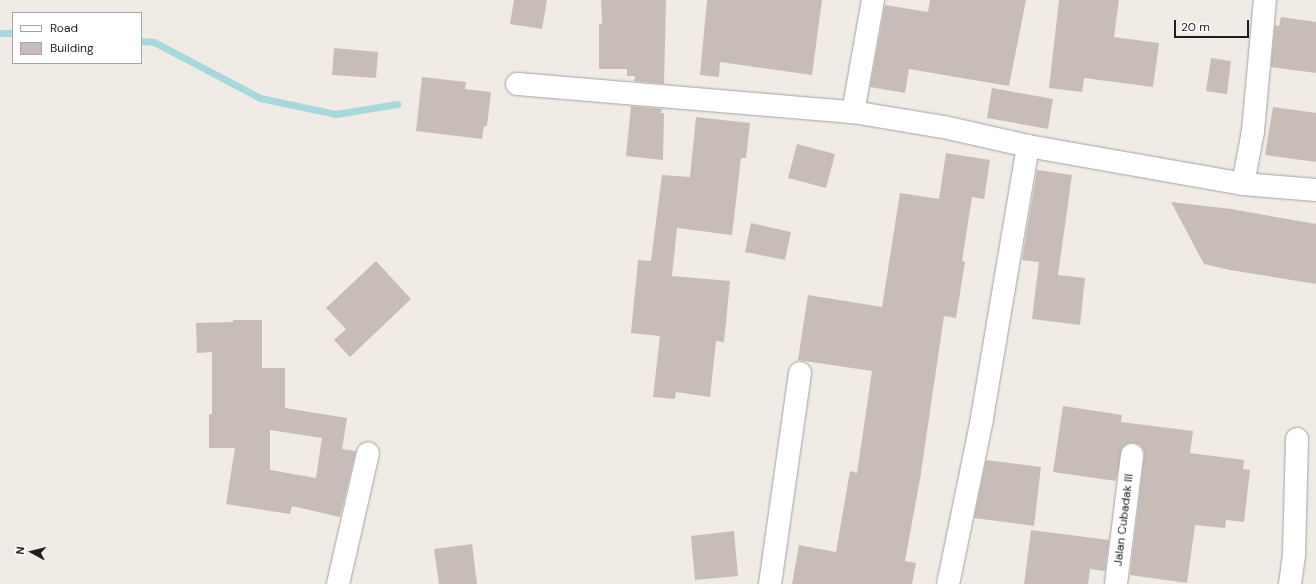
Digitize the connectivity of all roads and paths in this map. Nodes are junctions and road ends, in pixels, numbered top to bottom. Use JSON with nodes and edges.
{"nodes":[{"id":1,"x":873,"y":0,"type":"edge"},
{"id":2,"x":1265,"y":0,"type":"edge"},
{"id":3,"x":517,"y":84,"type":"dead end"},
{"id":4,"x":853,"y":112,"type":"junction"},
{"id":5,"x":1028,"y":146,"type":"junction"},
{"id":6,"x":1243,"y":184,"type":"junction"},
{"id":7,"x":1316,"y":190,"type":"edge"},
{"id":8,"x":800,"y":373,"type":"dead end"},
{"id":9,"x":1297,"y":439,"type":"dead end"},
{"id":10,"x":368,"y":453,"type":"dead end"},
{"id":11,"x":1132,"y":455,"type":"dead end"},
{"id":12,"x":338,"y":584,"type":"edge"},
{"id":13,"x":770,"y":584,"type":"edge"},
{"id":14,"x":948,"y":584,"type":"edge"},
{"id":15,"x":1116,"y":584,"type":"edge"},
{"id":16,"x":1290,"y":584,"type":"edge"}],
"edges":[{"from":1,"to":4,"type":"street"},
{"from":2,"to":6,"type":"street"},
{"from":3,"to":4,"type":"street"},
{"from":4,"to":5,"type":"street"},
{"from":5,"to":6,"type":"street"},
{"from":5,"to":14,"type":"street"},
{"from":6,"to":7,"type":"street"},
{"from":8,"to":13,"type":"street"},
{"from":9,"to":16,"type":"street"},
{"from":10,"to":12,"type":"street"},
{"from":11,"to":15,"type":"street","name":"Jalan Cubadak III"}]}
